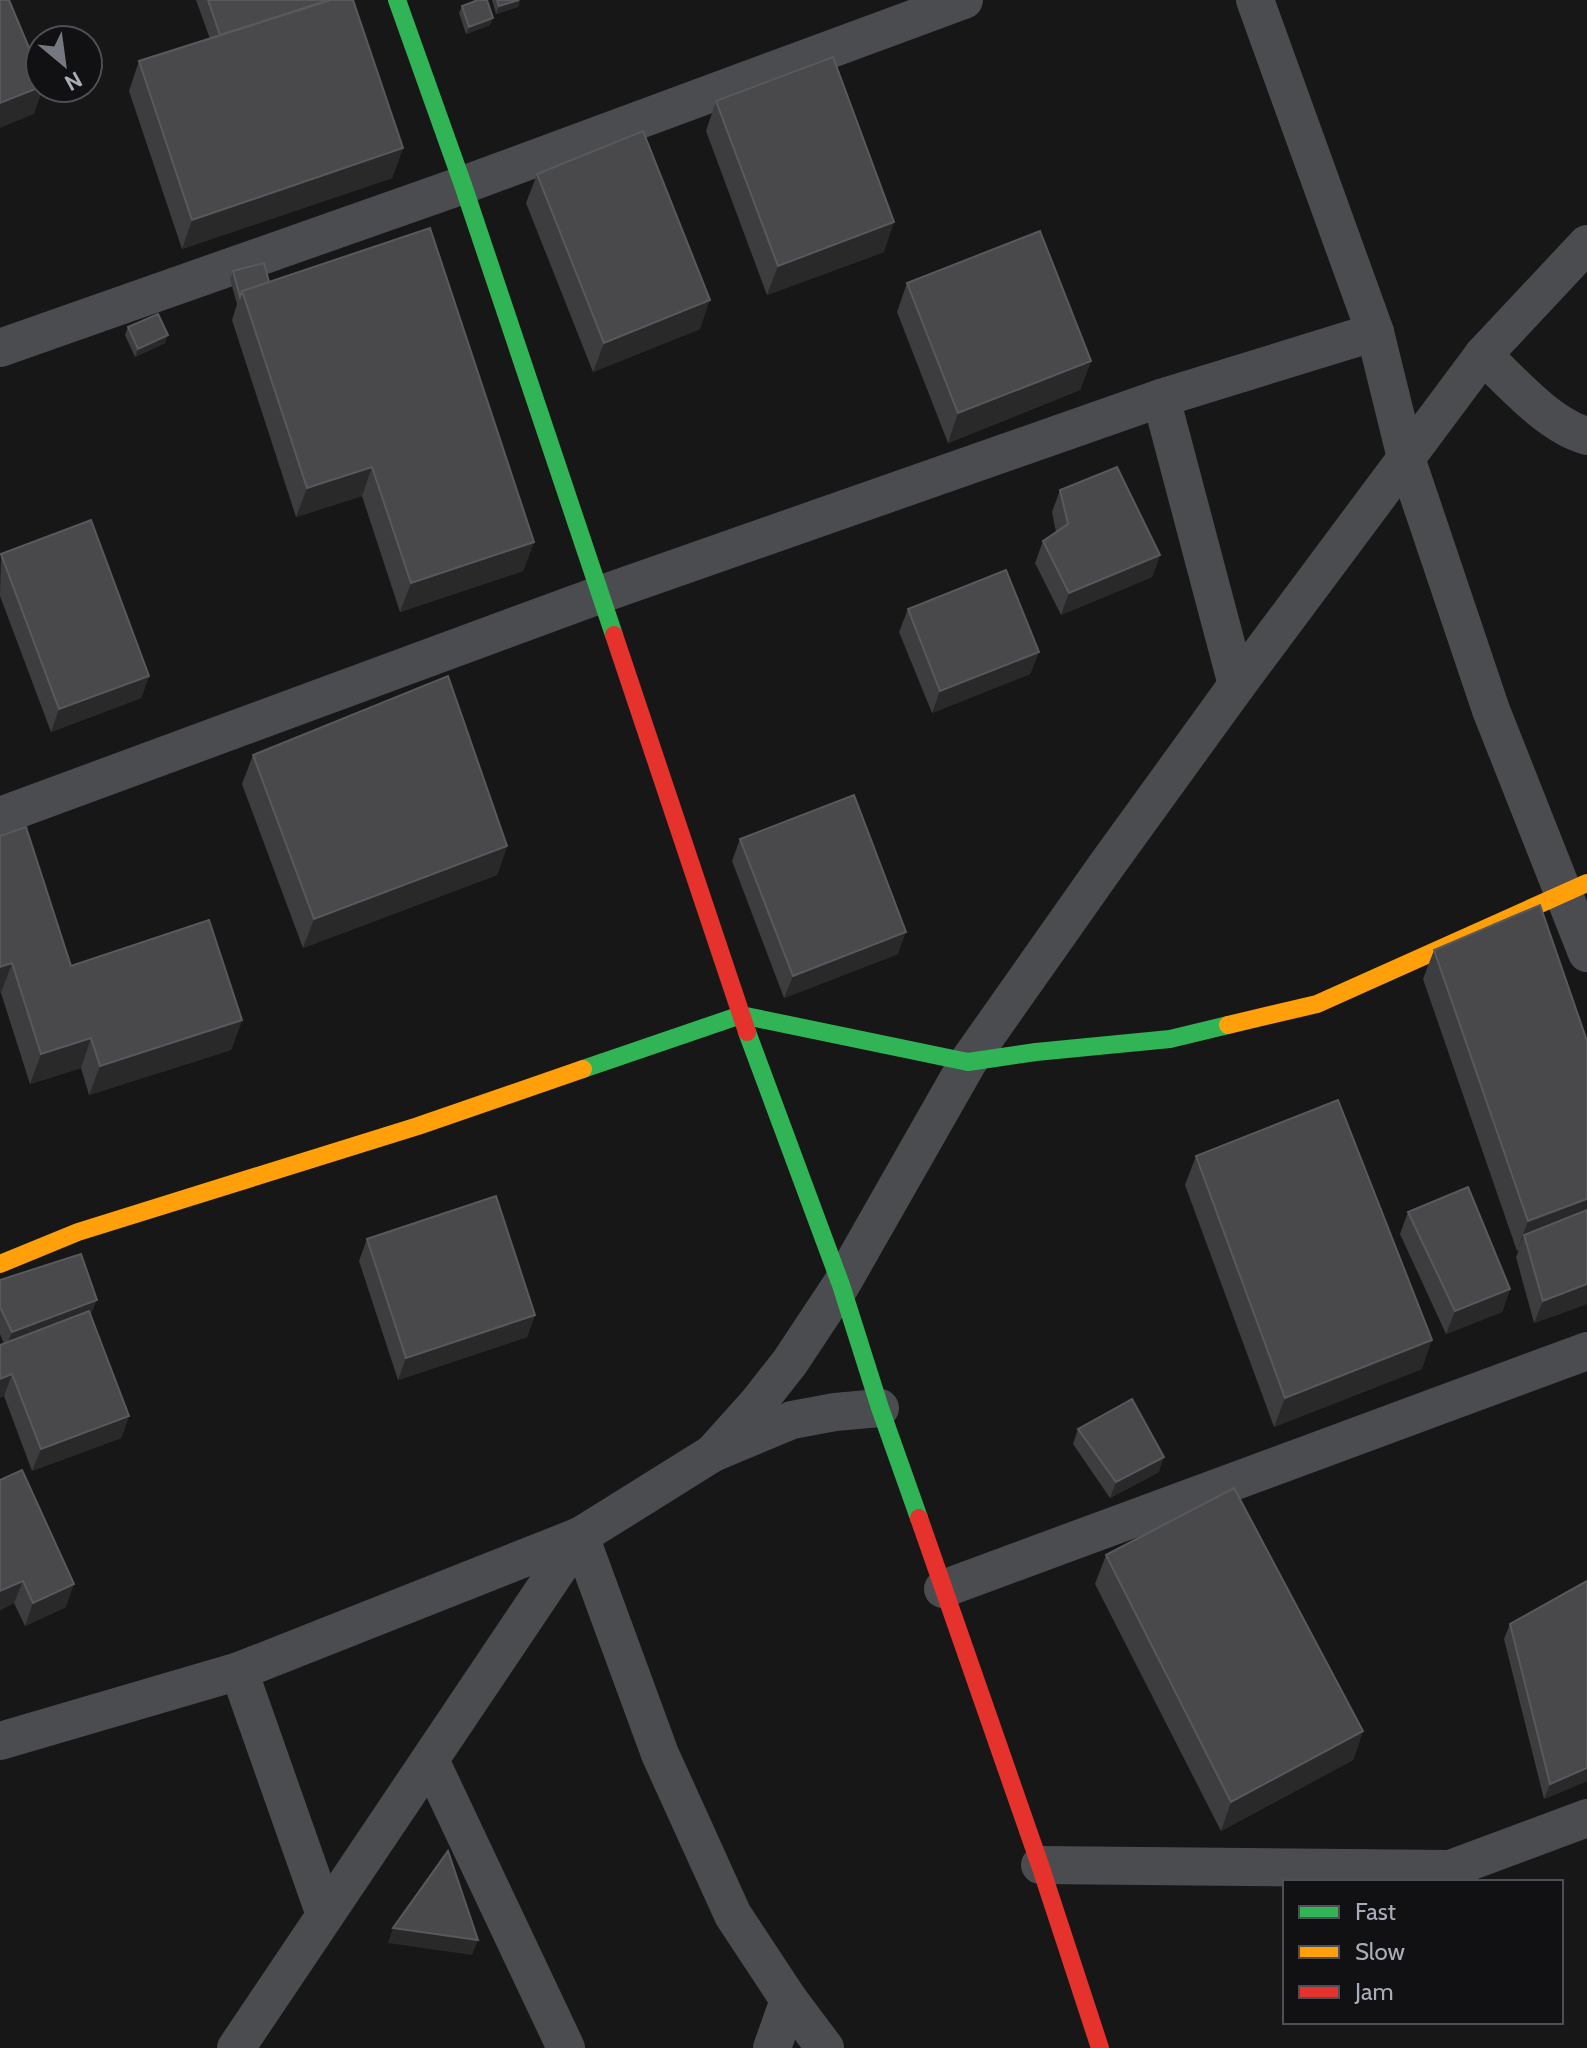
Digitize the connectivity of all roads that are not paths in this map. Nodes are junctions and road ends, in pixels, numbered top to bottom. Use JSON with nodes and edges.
{"nodes":[{"id":1,"x":397,"y":0,"type":"edge"},
{"id":2,"x":964,"y":0,"type":"edge"},
{"id":3,"x":1255,"y":0,"type":"edge"},
{"id":4,"x":463,"y":185,"type":"junction"},
{"id":5,"x":1587,"y":244,"type":"edge"},
{"id":6,"x":1375,"y":332,"type":"junction"},
{"id":7,"x":0,"y":348,"type":"edge"},
{"id":8,"x":1483,"y":355,"type":"junction"},
{"id":9,"x":1161,"y":398,"type":"junction"},
{"id":10,"x":1587,"y":436,"type":"edge"},
{"id":11,"x":1406,"y":458,"type":"junction"},
{"id":12,"x":599,"y":595,"type":"junction"},
{"id":13,"x":1237,"y":685,"type":"junction"},
{"id":14,"x":0,"y":816,"type":"edge"},
{"id":15,"x":1576,"y":888,"type":"edge"},
{"id":16,"x":1587,"y":953,"type":"edge"},
{"id":17,"x":741,"y":1015,"type":"junction"},
{"id":18,"x":968,"y":1062,"type":"junction"},
{"id":19,"x":0,"y":1264,"type":"edge"},
{"id":20,"x":841,"y":1285,"type":"junction"},
{"id":21,"x":1587,"y":1351,"type":"edge"},
{"id":22,"x":880,"y":1408,"type":"junction"},
{"id":23,"x":713,"y":1453,"type":"junction"},
{"id":24,"x":580,"y":1536,"type":"junction"},
{"id":25,"x":943,"y":1589,"type":"junction"},
{"id":26,"x":239,"y":1671,"type":"junction"},
{"id":27,"x":0,"y":1741,"type":"edge"},
{"id":28,"x":430,"y":1760,"type":"junction"},
{"id":29,"x":1587,"y":1818,"type":"edge"},
{"id":30,"x":1040,"y":1865,"type":"junction"},
{"id":31,"x":325,"y":1915,"type":"junction"},
{"id":32,"x":789,"y":2000,"type":"junction"},
{"id":33,"x":236,"y":2048,"type":"edge"},
{"id":34,"x":566,"y":2048,"type":"edge"},
{"id":35,"x":772,"y":2048,"type":"edge"},
{"id":36,"x":825,"y":2048,"type":"edge"},
{"id":37,"x":1100,"y":2048,"type":"edge"}],
"edges":[{"from":1,"to":4,"type":"street"},
{"from":2,"to":4,"type":"street"},
{"from":3,"to":6,"type":"street"},
{"from":4,"to":7,"type":"street"},
{"from":4,"to":12,"type":"street"},
{"from":5,"to":8,"type":"street"},
{"from":6,"to":9,"type":"street"},
{"from":6,"to":11,"type":"street"},
{"from":8,"to":10,"type":"street"},
{"from":8,"to":11,"type":"street"},
{"from":9,"to":12,"type":"street"},
{"from":9,"to":13,"type":"street"},
{"from":11,"to":13,"type":"street"},
{"from":11,"to":15,"type":"street"},
{"from":12,"to":14,"type":"street"},
{"from":12,"to":17,"type":"street"},
{"from":13,"to":18,"type":"street"},
{"from":15,"to":16,"type":"street"},
{"from":15,"to":18,"type":"street"},
{"from":17,"to":18,"type":"street"},
{"from":17,"to":19,"type":"street"},
{"from":17,"to":20,"type":"street"},
{"from":18,"to":20,"type":"street"},
{"from":20,"to":22,"type":"street"},
{"from":20,"to":23,"type":"street"},
{"from":21,"to":25,"type":"street"},
{"from":22,"to":23,"type":"street"},
{"from":22,"to":25,"type":"street"},
{"from":23,"to":24,"type":"street"},
{"from":24,"to":26,"type":"street"},
{"from":24,"to":28,"type":"street"},
{"from":24,"to":32,"type":"street"},
{"from":25,"to":30,"type":"street"},
{"from":26,"to":27,"type":"street"},
{"from":26,"to":31,"type":"street"},
{"from":28,"to":31,"type":"street"},
{"from":28,"to":34,"type":"street"},
{"from":29,"to":30,"type":"street"},
{"from":30,"to":37,"type":"street"},
{"from":31,"to":33,"type":"street"},
{"from":32,"to":35,"type":"street"},
{"from":32,"to":36,"type":"street"}]}
